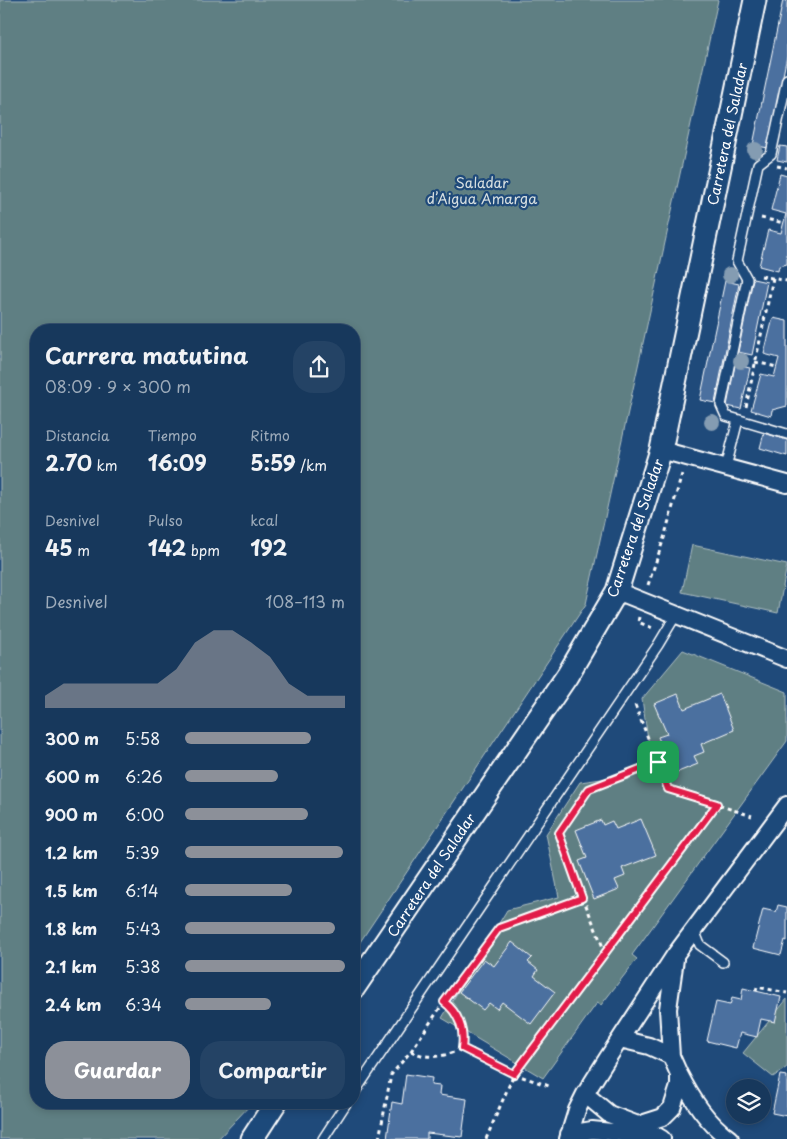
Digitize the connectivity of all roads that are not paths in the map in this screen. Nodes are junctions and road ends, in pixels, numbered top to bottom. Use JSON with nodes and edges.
{"nodes":[{"id":1,"x":755,"y":0,"type":"edge"},
{"id":2,"x":787,"y":80,"type":"edge"},
{"id":3,"x":740,"y":421,"type":"junction"},
{"id":4,"x":787,"y":434,"type":"edge"},
{"id":5,"x":661,"y":450,"type":"junction"},
{"id":6,"x":726,"y":467,"type":"junction"},
{"id":7,"x":787,"y":484,"type":"edge"},
{"id":8,"x":616,"y":591,"type":"junction"},
{"id":9,"x":676,"y":615,"type":"junction"},
{"id":10,"x":787,"y":659,"type":"edge"},
{"id":11,"x":787,"y":805,"type":"edge"},
{"id":12,"x":694,"y":930,"type":"junction"},
{"id":13,"x":676,"y":955,"type":"junction"},
{"id":14,"x":724,"y":962,"type":"dead end"},
{"id":15,"x":360,"y":979,"type":"edge"},
{"id":16,"x":620,"y":1039,"type":"junction"},
{"id":17,"x":670,"y":1056,"type":"junction"},
{"id":18,"x":679,"y":1074,"type":"junction"},
{"id":19,"x":360,"y":1084,"type":"edge"},
{"id":20,"x":584,"y":1094,"type":"junction"},
{"id":21,"x":271,"y":1109,"type":"edge"},
{"id":22,"x":343,"y":1109,"type":"edge"},
{"id":23,"x":638,"y":1125,"type":"junction"},
{"id":24,"x":568,"y":1136,"type":"edge"},
{"id":25,"x":252,"y":1139,"type":"edge"},
{"id":26,"x":323,"y":1139,"type":"edge"},
{"id":27,"x":647,"y":1139,"type":"edge"},
{"id":28,"x":662,"y":1139,"type":"edge"},
{"id":29,"x":730,"y":1139,"type":"edge"}],
"edges":[{"from":1,"to":5,"type":"street","name":"Carretera del Saladar"},
{"from":2,"to":3,"type":"lane"},
{"from":3,"to":4,"type":"lane"},
{"from":3,"to":6,"type":"lane"},
{"from":5,"to":6,"type":"street"},
{"from":5,"to":8,"type":"street","name":"Carretera del Saladar"},
{"from":6,"to":7,"type":"street"},
{"from":8,"to":9,"type":"street"},
{"from":8,"to":15,"type":"street","name":"Carretera del Saladar"},
{"from":9,"to":10,"type":"street"},
{"from":9,"to":19,"type":"lane"},
{"from":11,"to":12,"type":"street"},
{"from":12,"to":13,"type":"street"},
{"from":12,"to":14,"type":"lane"},
{"from":13,"to":16,"type":"street"},
{"from":13,"to":17,"type":"street"},
{"from":16,"to":17,"type":"street"},
{"from":16,"to":20,"type":"street"},
{"from":17,"to":18,"type":"street"},
{"from":18,"to":23,"type":"street"},
{"from":18,"to":29,"type":"street"},
{"from":20,"to":23,"type":"street"},
{"from":20,"to":24,"type":"street"},
{"from":21,"to":25,"type":"street"},
{"from":22,"to":26,"type":"lane"},
{"from":23,"to":28,"type":"street"},
{"from":24,"to":27,"type":"street"}]}
